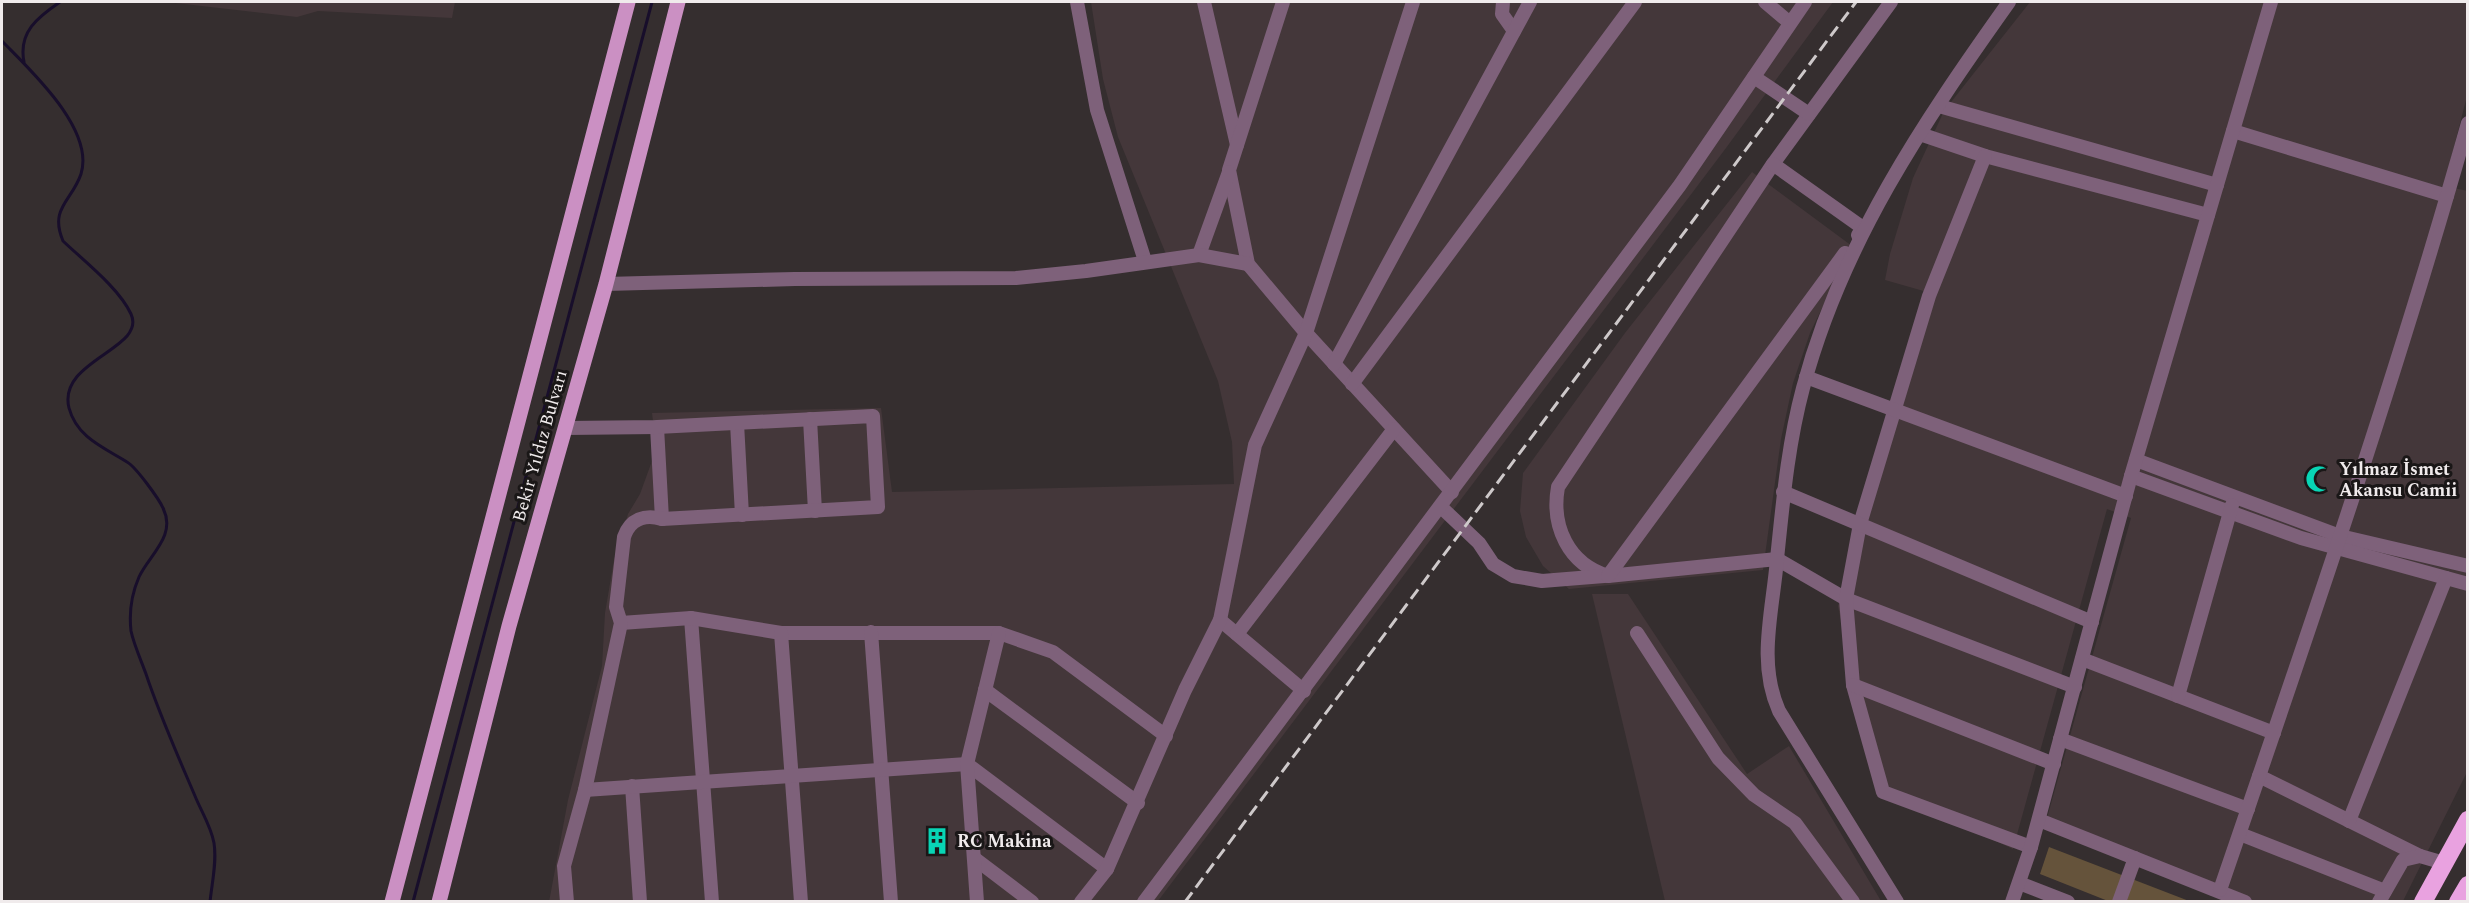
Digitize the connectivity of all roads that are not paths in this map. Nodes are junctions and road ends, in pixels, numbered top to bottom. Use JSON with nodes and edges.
{"nodes":[{"id":1,"x":628,"y":2,"type":"edge"},
{"id":2,"x":678,"y":2,"type":"edge"},
{"id":3,"x":1077,"y":2,"type":"edge"},
{"id":4,"x":1204,"y":2,"type":"edge"},
{"id":5,"x":1283,"y":2,"type":"edge"},
{"id":6,"x":1413,"y":2,"type":"edge"},
{"id":7,"x":1503,"y":2,"type":"edge"},
{"id":8,"x":1530,"y":2,"type":"edge"},
{"id":9,"x":1635,"y":2,"type":"edge"},
{"id":10,"x":1765,"y":2,"type":"edge"},
{"id":11,"x":1804,"y":2,"type":"edge"},
{"id":12,"x":1891,"y":2,"type":"edge"},
{"id":13,"x":2010,"y":2,"type":"edge"},
{"id":14,"x":2271,"y":2,"type":"edge"},
{"id":15,"x":1790,"y":23,"type":"junction"},
{"id":16,"x":1514,"y":31,"type":"junction"},
{"id":17,"x":1754,"y":76,"type":"junction"},
{"id":18,"x":1939,"y":106,"type":"junction"},
{"id":19,"x":1809,"y":114,"type":"junction"},
{"id":20,"x":2468,"y":123,"type":"edge"},
{"id":21,"x":2233,"y":131,"type":"junction"},
{"id":22,"x":1920,"y":134,"type":"junction"},
{"id":23,"x":1238,"y":145,"type":"junction"},
{"id":24,"x":1985,"y":156,"type":"junction"},
{"id":25,"x":1773,"y":164,"type":"junction"},
{"id":26,"x":1229,"y":170,"type":"junction"},
{"id":27,"x":2217,"y":184,"type":"junction"},
{"id":28,"x":2447,"y":196,"type":"junction"},
{"id":29,"x":2208,"y":215,"type":"junction"},
{"id":30,"x":1863,"y":228,"type":"junction"},
{"id":31,"x":1199,"y":255,"type":"junction"},
{"id":32,"x":1144,"y":261,"type":"junction"},
{"id":33,"x":1248,"y":264,"type":"junction"},
{"id":34,"x":606,"y":284,"type":"junction"},
{"id":35,"x":1306,"y":333,"type":"junction"},
{"id":36,"x":1334,"y":364,"type":"junction"},
{"id":37,"x":1806,"y":377,"type":"junction"},
{"id":38,"x":1352,"y":384,"type":"junction"},
{"id":39,"x":1895,"y":410,"type":"junction"},
{"id":40,"x":810,"y":419,"type":"junction"},
{"id":41,"x":737,"y":423,"type":"junction"},
{"id":42,"x":657,"y":427,"type":"junction"},
{"id":43,"x":567,"y":428,"type":"junction"},
{"id":44,"x":1394,"y":429,"type":"junction"},
{"id":45,"x":2136,"y":460,"type":"junction"},
{"id":46,"x":2131,"y":477,"type":"junction"},
{"id":47,"x":1452,"y":492,"type":"junction"},
{"id":48,"x":1783,"y":492,"type":"junction"},
{"id":49,"x":2126,"y":496,"type":"junction"},
{"id":50,"x":2236,"y":497,"type":"junction"},
{"id":51,"x":1441,"y":507,"type":"junction"},
{"id":52,"x":815,"y":511,"type":"junction"},
{"id":53,"x":2229,"y":512,"type":"junction"},
{"id":54,"x":742,"y":515,"type":"junction"},
{"id":55,"x":662,"y":519,"type":"junction"},
{"id":56,"x":1860,"y":524,"type":"junction"},
{"id":57,"x":2338,"y":542,"type":"junction"},
{"id":58,"x":1777,"y":559,"type":"junction"},
{"id":59,"x":2468,"y":566,"type":"edge"},
{"id":60,"x":1608,"y":575,"type":"junction"},
{"id":61,"x":2446,"y":578,"type":"junction"},
{"id":62,"x":2468,"y":584,"type":"edge"},
{"id":63,"x":1846,"y":599,"type":"junction"},
{"id":64,"x":691,"y":618,"type":"junction"},
{"id":65,"x":1220,"y":620,"type":"junction"},
{"id":66,"x":2092,"y":622,"type":"junction"},
{"id":67,"x":621,"y":623,"type":"junction"},
{"id":68,"x":871,"y":632,"type":"junction"},
{"id":69,"x":781,"y":633,"type":"junction"},
{"id":70,"x":999,"y":633,"type":"junction"},
{"id":71,"x":1637,"y":633,"type":"dead end"},
{"id":72,"x":1237,"y":634,"type":"junction"},
{"id":73,"x":2082,"y":659,"type":"junction"},
{"id":74,"x":1852,"y":685,"type":"junction"},
{"id":75,"x":2074,"y":687,"type":"junction"},
{"id":76,"x":985,"y":690,"type":"junction"},
{"id":77,"x":1304,"y":691,"type":"junction"},
{"id":78,"x":2178,"y":696,"type":"junction"},
{"id":79,"x":2274,"y":733,"type":"junction"},
{"id":80,"x":1166,"y":736,"type":"junction"},
{"id":81,"x":2061,"y":739,"type":"junction"},
{"id":82,"x":967,"y":764,"type":"junction"},
{"id":83,"x":2054,"y":764,"type":"junction"},
{"id":84,"x":881,"y":770,"type":"junction"},
{"id":85,"x":791,"y":776,"type":"junction"},
{"id":86,"x":2259,"y":776,"type":"junction"},
{"id":87,"x":703,"y":782,"type":"junction"},
{"id":88,"x":632,"y":786,"type":"junction"},
{"id":89,"x":585,"y":789,"type":"junction"},
{"id":90,"x":1138,"y":803,"type":"junction"},
{"id":91,"x":2248,"y":809,"type":"junction"},
{"id":92,"x":2039,"y":820,"type":"junction"},
{"id":93,"x":2468,"y":820,"type":"edge"},
{"id":94,"x":2349,"y":821,"type":"junction"},
{"id":95,"x":2240,"y":834,"type":"junction"},
{"id":96,"x":2031,"y":847,"type":"junction"},
{"id":97,"x":2420,"y":856,"type":"junction"},
{"id":98,"x":974,"y":858,"type":"junction"},
{"id":99,"x":2135,"y":858,"type":"junction"},
{"id":100,"x":2444,"y":863,"type":"junction"},
{"id":101,"x":1107,"y":869,"type":"junction"},
{"id":102,"x":2019,"y":882,"type":"junction"},
{"id":103,"x":2468,"y":885,"type":"edge"},
{"id":104,"x":2220,"y":891,"type":"junction"},
{"id":105,"x":2382,"y":896,"type":"edge"},
{"id":106,"x":392,"y":902,"type":"edge"},
{"id":107,"x":439,"y":902,"type":"edge"},
{"id":108,"x":567,"y":902,"type":"edge"},
{"id":109,"x":640,"y":902,"type":"edge"},
{"id":110,"x":712,"y":902,"type":"edge"},
{"id":111,"x":801,"y":902,"type":"edge"},
{"id":112,"x":891,"y":902,"type":"edge"},
{"id":113,"x":977,"y":902,"type":"edge"},
{"id":114,"x":1032,"y":902,"type":"edge"},
{"id":115,"x":1081,"y":902,"type":"edge"},
{"id":116,"x":1144,"y":902,"type":"edge"},
{"id":117,"x":1853,"y":902,"type":"edge"},
{"id":118,"x":1897,"y":902,"type":"edge"},
{"id":119,"x":2012,"y":902,"type":"edge"},
{"id":120,"x":2068,"y":902,"type":"edge"},
{"id":121,"x":2119,"y":902,"type":"edge"},
{"id":122,"x":2246,"y":902,"type":"edge"},
{"id":123,"x":2422,"y":902,"type":"edge"},
{"id":124,"x":2458,"y":902,"type":"edge"}],
"edges":[{"from":1,"to":106,"type":"main road","name":"Bekir Yıldız Bulvarı"},
{"from":2,"to":34,"type":"main road","name":"Bekir Yıldız Bulvarı"},
{"from":3,"to":32,"type":"street"},
{"from":4,"to":23,"type":"street"},
{"from":5,"to":23,"type":"street"},
{"from":6,"to":35,"type":"street"},
{"from":7,"to":16,"type":"street"},
{"from":8,"to":16,"type":"street"},
{"from":9,"to":38,"type":"street"},
{"from":10,"to":15,"type":"street"},
{"from":11,"to":15,"type":"street"},
{"from":12,"to":19,"type":"street"},
{"from":13,"to":18,"type":"street"},
{"from":14,"to":21,"type":"street"},
{"from":15,"to":17,"type":"street"},
{"from":16,"to":36,"type":"street"},
{"from":17,"to":19,"type":"street"},
{"from":17,"to":47,"type":"street"},
{"from":18,"to":22,"type":"street"},
{"from":18,"to":27,"type":"street"},
{"from":19,"to":25,"type":"street"},
{"from":20,"to":28,"type":"street"},
{"from":21,"to":27,"type":"street"},
{"from":21,"to":28,"type":"street"},
{"from":22,"to":24,"type":"street"},
{"from":22,"to":30,"type":"street"},
{"from":23,"to":26,"type":"street"},
{"from":24,"to":29,"type":"street"},
{"from":24,"to":39,"type":"street"},
{"from":25,"to":30,"type":"street"},
{"from":25,"to":60,"type":"street"},
{"from":26,"to":31,"type":"street"},
{"from":26,"to":33,"type":"street"},
{"from":27,"to":29,"type":"street"},
{"from":28,"to":57,"type":"street"},
{"from":29,"to":45,"type":"street"},
{"from":30,"to":37,"type":"street"},
{"from":30,"to":60,"type":"street"},
{"from":31,"to":32,"type":"street"},
{"from":31,"to":33,"type":"street"},
{"from":32,"to":34,"type":"street"},
{"from":33,"to":35,"type":"street"},
{"from":34,"to":43,"type":"main road","name":"Bekir Yıldız Bulvarı"},
{"from":35,"to":36,"type":"street"},
{"from":35,"to":65,"type":"street"},
{"from":36,"to":38,"type":"street"},
{"from":37,"to":39,"type":"street"},
{"from":37,"to":48,"type":"street"},
{"from":38,"to":44,"type":"street"},
{"from":39,"to":49,"type":"street"},
{"from":39,"to":56,"type":"street"},
{"from":40,"to":41,"type":"street"},
{"from":40,"to":52,"type":"street"},
{"from":40,"to":52,"type":"street"},
{"from":41,"to":42,"type":"street"},
{"from":41,"to":54,"type":"street"},
{"from":42,"to":43,"type":"street"},
{"from":42,"to":55,"type":"street"},
{"from":43,"to":107,"type":"main road","name":"Bekir Yıldız Bulvarı"},
{"from":44,"to":47,"type":"street"},
{"from":44,"to":72,"type":"street"},
{"from":45,"to":46,"type":"street"},
{"from":45,"to":50,"type":"street"},
{"from":46,"to":49,"type":"street"},
{"from":46,"to":53,"type":"street"},
{"from":47,"to":51,"type":"street"},
{"from":48,"to":56,"type":"street"},
{"from":48,"to":58,"type":"street"},
{"from":49,"to":66,"type":"street"},
{"from":50,"to":53,"type":"street"},
{"from":50,"to":57,"type":"street"},
{"from":51,"to":60,"type":"street"},
{"from":51,"to":77,"type":"street"},
{"from":52,"to":54,"type":"street"},
{"from":53,"to":57,"type":"street"},
{"from":53,"to":78,"type":"street"},
{"from":54,"to":55,"type":"street"},
{"from":55,"to":67,"type":"street"},
{"from":56,"to":63,"type":"street"},
{"from":56,"to":66,"type":"street"},
{"from":57,"to":59,"type":"street"},
{"from":57,"to":61,"type":"street"},
{"from":57,"to":79,"type":"street"},
{"from":58,"to":60,"type":"street"},
{"from":58,"to":63,"type":"street"},
{"from":58,"to":118,"type":"street"},
{"from":61,"to":62,"type":"street"},
{"from":61,"to":94,"type":"street"},
{"from":63,"to":74,"type":"street"},
{"from":63,"to":75,"type":"street"},
{"from":64,"to":67,"type":"street"},
{"from":64,"to":69,"type":"street"},
{"from":64,"to":87,"type":"street"},
{"from":65,"to":72,"type":"street"},
{"from":65,"to":80,"type":"street"},
{"from":66,"to":73,"type":"street"},
{"from":67,"to":89,"type":"street"},
{"from":68,"to":69,"type":"street"},
{"from":68,"to":70,"type":"street"},
{"from":68,"to":84,"type":"street"},
{"from":69,"to":85,"type":"street"},
{"from":70,"to":76,"type":"street"},
{"from":70,"to":80,"type":"street"},
{"from":71,"to":117,"type":"street"},
{"from":72,"to":77,"type":"street"},
{"from":73,"to":75,"type":"street"},
{"from":73,"to":78,"type":"street"},
{"from":74,"to":83,"type":"street"},
{"from":74,"to":96,"type":"street"},
{"from":75,"to":81,"type":"street"},
{"from":76,"to":82,"type":"street"},
{"from":76,"to":90,"type":"street"},
{"from":77,"to":116,"type":"street"},
{"from":78,"to":79,"type":"street"},
{"from":79,"to":86,"type":"street"},
{"from":80,"to":90,"type":"street"},
{"from":81,"to":83,"type":"street"},
{"from":81,"to":91,"type":"street"},
{"from":82,"to":84,"type":"street"},
{"from":82,"to":98,"type":"street"},
{"from":82,"to":101,"type":"street"},
{"from":83,"to":92,"type":"street"},
{"from":84,"to":85,"type":"street"},
{"from":84,"to":112,"type":"street"},
{"from":85,"to":87,"type":"street"},
{"from":85,"to":111,"type":"street"},
{"from":86,"to":91,"type":"street"},
{"from":86,"to":94,"type":"street"},
{"from":87,"to":88,"type":"street"},
{"from":87,"to":110,"type":"street"},
{"from":88,"to":89,"type":"street"},
{"from":88,"to":109,"type":"street"},
{"from":89,"to":108,"type":"street"},
{"from":90,"to":101,"type":"street"},
{"from":91,"to":95,"type":"street"},
{"from":92,"to":96,"type":"street"},
{"from":92,"to":99,"type":"street"},
{"from":93,"to":100,"type":"highway"},
{"from":94,"to":97,"type":"street"},
{"from":95,"to":104,"type":"street"},
{"from":95,"to":105,"type":"street"},
{"from":96,"to":102,"type":"street"},
{"from":97,"to":100,"type":"street"},
{"from":97,"to":105,"type":"street"},
{"from":98,"to":113,"type":"street"},
{"from":98,"to":114,"type":"street"},
{"from":99,"to":104,"type":"street"},
{"from":99,"to":121,"type":"street"},
{"from":100,"to":123,"type":"highway"},
{"from":101,"to":115,"type":"street"},
{"from":102,"to":119,"type":"street"},
{"from":102,"to":120,"type":"street"},
{"from":103,"to":124,"type":"highway"},
{"from":104,"to":122,"type":"street"}]}
